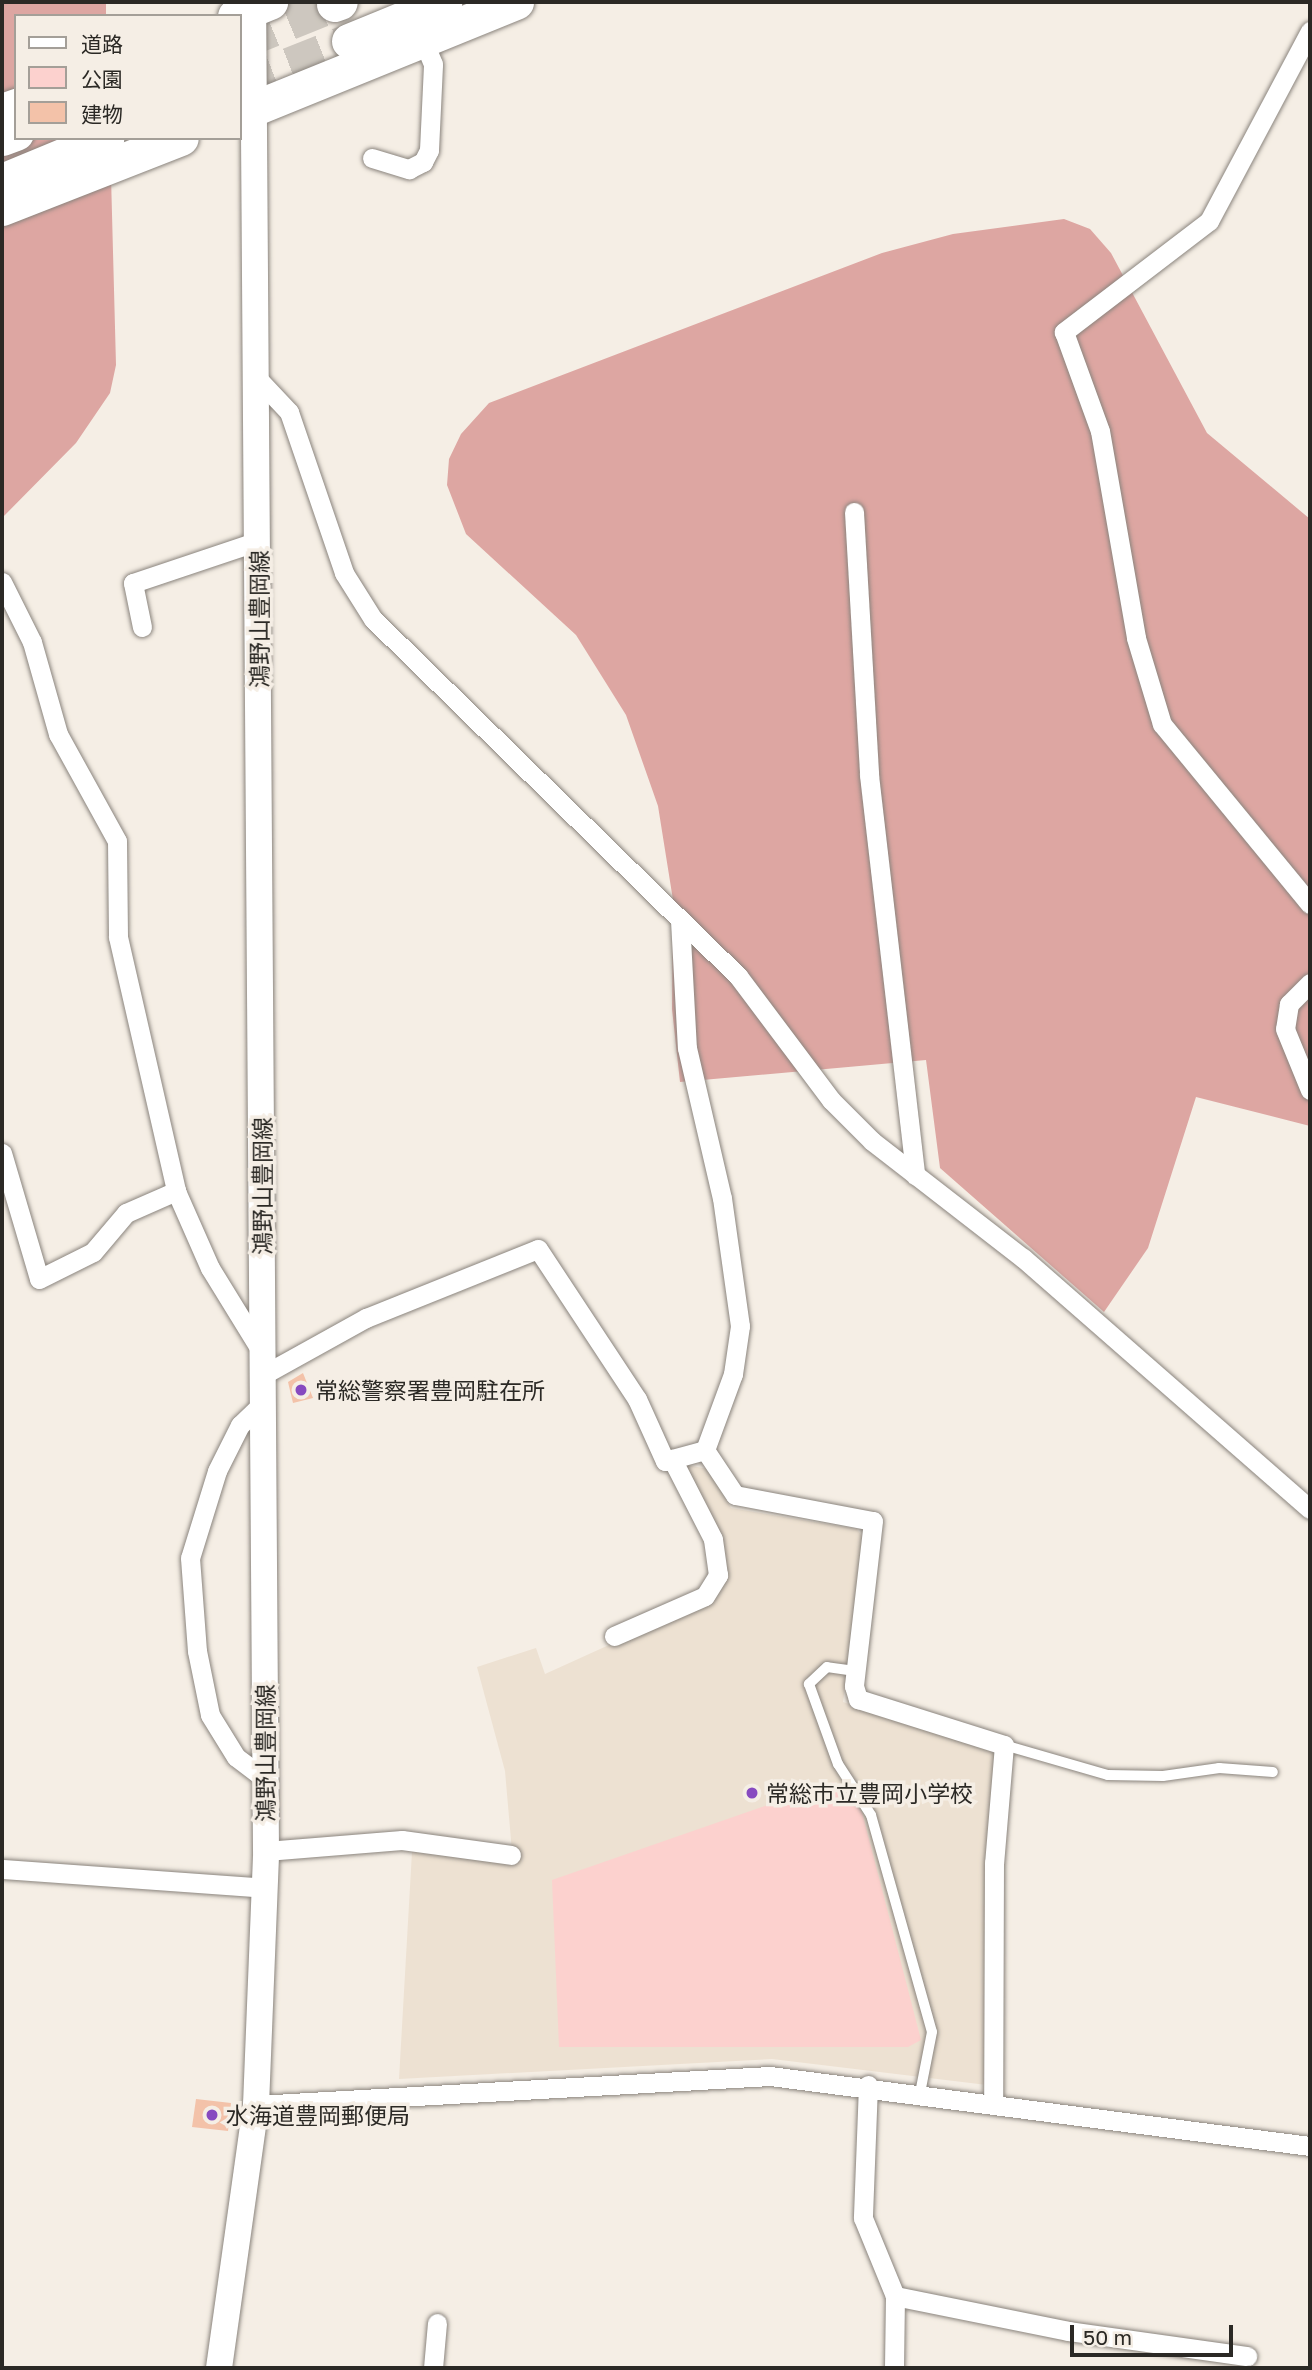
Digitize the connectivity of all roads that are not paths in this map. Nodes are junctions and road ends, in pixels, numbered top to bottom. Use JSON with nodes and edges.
{"nodes":[{"id":1,"x":444,"y":2,"type":"edge"},
{"id":2,"x":516,"y":2,"type":"edge"},
{"id":3,"x":253,"y":7,"type":"edge"},
{"id":4,"x":1310,"y":32,"type":"edge"},
{"id":5,"x":423,"y":40,"type":"junction"},
{"id":6,"x":349,"y":41,"type":"tunnel mouth"},
{"id":7,"x":247,"y":111,"type":"edge"},
{"id":8,"x":101,"y":140,"type":"edge"},
{"id":9,"x":176,"y":140,"type":"edge"},
{"id":10,"x":372,"y":158,"type":"dead end"},
{"id":11,"x":2,"y":181,"type":"edge"},
{"id":12,"x":2,"y":208,"type":"edge"},
{"id":13,"x":257,"y":378,"type":"junction"},
{"id":14,"x":854,"y":512,"type":"dead end"},
{"id":15,"x":258,"y":541,"type":"junction"},
{"id":16,"x":2,"y":582,"type":"edge"},
{"id":17,"x":142,"y":627,"type":"dead end"},
{"id":18,"x":1310,"y":904,"type":"edge"},
{"id":19,"x":680,"y":920,"type":"junction"},
{"id":20,"x":1310,"y":983,"type":"edge"},
{"id":21,"x":1310,"y":1090,"type":"edge"},
{"id":22,"x":2,"y":1153,"type":"edge"},
{"id":23,"x":915,"y":1175,"type":"junction"},
{"id":24,"x":176,"y":1191,"type":"junction"},
{"id":25,"x":263,"y":1365,"type":"junction"},
{"id":26,"x":264,"y":1402,"type":"junction"},
{"id":27,"x":705,"y":1450,"type":"junction"},
{"id":28,"x":672,"y":1459,"type":"junction"},
{"id":29,"x":1310,"y":1509,"type":"edge"},
{"id":30,"x":614,"y":1636,"type":"dead end"},
{"id":31,"x":855,"y":1671,"type":"junction"},
{"id":32,"x":1004,"y":1745,"type":"junction"},
{"id":33,"x":1273,"y":1772,"type":"dead end"},
{"id":34,"x":266,"y":1780,"type":"junction"},
{"id":35,"x":266,"y":1851,"type":"junction"},
{"id":36,"x":511,"y":1854,"type":"dead end"},
{"id":37,"x":2,"y":1869,"type":"edge"},
{"id":38,"x":265,"y":1888,"type":"junction"},
{"id":39,"x":868,"y":2085,"type":"junction"},
{"id":40,"x":920,"y":2092,"type":"junction"},
{"id":41,"x":993,"y":2103,"type":"junction"},
{"id":42,"x":256,"y":2105,"type":"junction"},
{"id":43,"x":1310,"y":2146,"type":"edge"},
{"id":44,"x":895,"y":2296,"type":"junction"},
{"id":45,"x":437,"y":2323,"type":"dead end"},
{"id":46,"x":1247,"y":2356,"type":"dead end"},
{"id":47,"x":219,"y":2368,"type":"edge"},
{"id":48,"x":433,"y":2368,"type":"edge"},
{"id":49,"x":894,"y":2368,"type":"edge"}],
"edges":[{"from":1,"to":6,"type":"highway"},
{"from":2,"to":5,"type":"highway"},
{"from":3,"to":7,"type":"main road","name":"鴻野山豊岡線"},
{"from":4,"to":18,"type":"street"},
{"from":5,"to":7,"type":"highway"},
{"from":5,"to":10,"type":"street"},
{"from":7,"to":13,"type":"main road","name":"鴻野山豊岡線"},
{"from":8,"to":11,"type":"highway"},
{"from":9,"to":12,"type":"highway"},
{"from":13,"to":15,"type":"main road","name":"鴻野山豊岡線"},
{"from":13,"to":19,"type":"street"},
{"from":14,"to":23,"type":"street"},
{"from":15,"to":17,"type":"street"},
{"from":15,"to":25,"type":"main road","name":"鴻野山豊岡線"},
{"from":16,"to":24,"type":"street"},
{"from":19,"to":23,"type":"street"},
{"from":19,"to":27,"type":"street"},
{"from":20,"to":21,"type":"street"},
{"from":22,"to":24,"type":"street"},
{"from":23,"to":29,"type":"street"},
{"from":24,"to":25,"type":"street"},
{"from":25,"to":26,"type":"main road","name":"鴻野山豊岡線"},
{"from":25,"to":28,"type":"street"},
{"from":26,"to":34,"type":"main road","name":"鴻野山豊岡線"},
{"from":26,"to":34,"type":"street"},
{"from":27,"to":28,"type":"street"},
{"from":27,"to":31,"type":"street"},
{"from":28,"to":30,"type":"street"},
{"from":31,"to":32,"type":"street"},
{"from":31,"to":40,"type":"lane"},
{"from":32,"to":33,"type":"lane"},
{"from":32,"to":41,"type":"street"},
{"from":34,"to":35,"type":"main road","name":"鴻野山豊岡線"},
{"from":35,"to":36,"type":"street"},
{"from":35,"to":38,"type":"main road","name":"鴻野山豊岡線"},
{"from":37,"to":38,"type":"street"},
{"from":38,"to":42,"type":"main road","name":"鴻野山豊岡線"},
{"from":39,"to":40,"type":"street"},
{"from":39,"to":42,"type":"street"},
{"from":39,"to":44,"type":"street"},
{"from":40,"to":41,"type":"street"},
{"from":41,"to":43,"type":"street"},
{"from":42,"to":47,"type":"main road","name":"鴻野山豊岡線"},
{"from":44,"to":46,"type":"street"},
{"from":44,"to":49,"type":"street"},
{"from":45,"to":48,"type":"street"}]}
